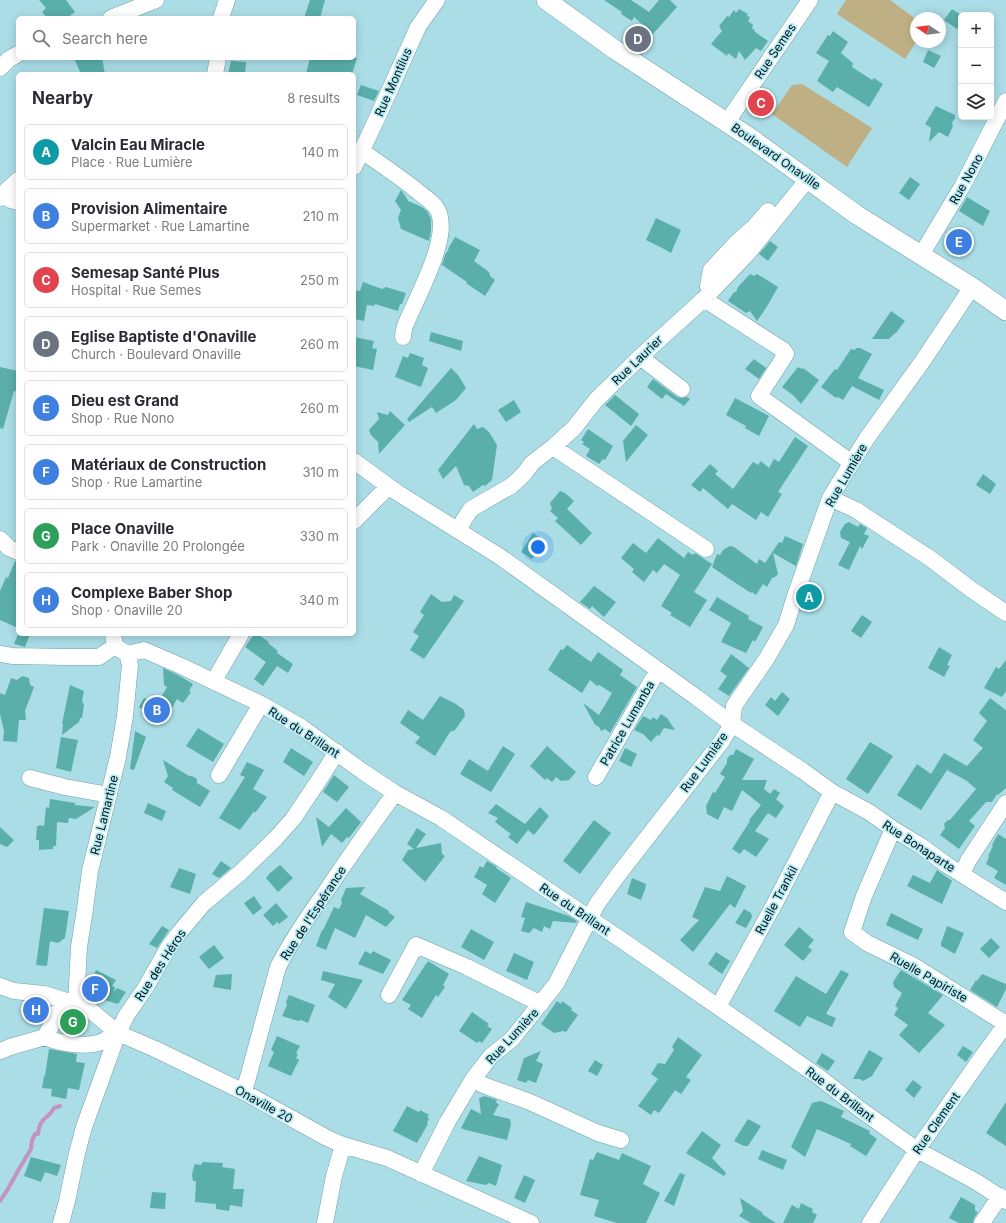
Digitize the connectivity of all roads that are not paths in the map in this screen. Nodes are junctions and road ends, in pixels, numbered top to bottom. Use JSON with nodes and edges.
{"nodes":[{"id":1,"x":156,"y":0,"type":"edge"},
{"id":2,"x":226,"y":0,"type":"edge"},
{"id":3,"x":437,"y":0,"type":"edge"},
{"id":4,"x":546,"y":0,"type":"edge"},
{"id":5,"x":810,"y":0,"type":"edge"},
{"id":6,"x":116,"y":16,"type":"edge"},
{"id":7,"x":222,"y":16,"type":"edge"},
{"id":8,"x":218,"y":60,"type":"edge"},
{"id":9,"x":215,"y":72,"type":"edge"},
{"id":10,"x":1006,"y":101,"type":"edge"},
{"id":11,"x":727,"y":122,"type":"junction"},
{"id":12,"x":362,"y":153,"type":"junction"},
{"id":13,"x":356,"y":164,"type":"edge"},
{"id":14,"x":804,"y":176,"type":"junction"},
{"id":15,"x":16,"y":182,"type":"edge"},
{"id":16,"x":7,"y":199,"type":"edge"},
{"id":17,"x":921,"y":255,"type":"junction"},
{"id":18,"x":972,"y":287,"type":"junction"},
{"id":19,"x":707,"y":295,"type":"junction"},
{"id":20,"x":1006,"y":311,"type":"edge"},
{"id":21,"x":402,"y":338,"type":"dead end"},
{"id":22,"x":640,"y":357,"type":"junction"},
{"id":23,"x":682,"y":389,"type":"dead end"},
{"id":24,"x":553,"y":447,"type":"junction"},
{"id":25,"x":356,"y":462,"type":"edge"},
{"id":26,"x":852,"y":463,"type":"junction"},
{"id":27,"x":388,"y":486,"type":"junction"},
{"id":28,"x":830,"y":498,"type":"junction"},
{"id":29,"x":356,"y":519,"type":"edge"},
{"id":30,"x":459,"y":530,"type":"junction"},
{"id":31,"x":0,"y":540,"type":"edge"},
{"id":32,"x":706,"y":548,"type":"dead end"},
{"id":33,"x":16,"y":551,"type":"edge"},
{"id":34,"x":1006,"y":613,"type":"edge"},
{"id":35,"x":240,"y":636,"type":"edge"},
{"id":36,"x":118,"y":644,"type":"edge"},
{"id":37,"x":0,"y":654,"type":"edge"},
{"id":38,"x":658,"y":670,"type":"junction"},
{"id":39,"x":214,"y":682,"type":"junction"},
{"id":40,"x":261,"y":704,"type":"junction"},
{"id":41,"x":732,"y":724,"type":"junction"},
{"id":42,"x":337,"y":752,"type":"junction"},
{"id":43,"x":219,"y":775,"type":"dead end"},
{"id":44,"x":596,"y":776,"type":"dead end"},
{"id":45,"x":30,"y":778,"type":"dead end"},
{"id":46,"x":832,"y":792,"type":"junction"},
{"id":47,"x":395,"y":793,"type":"junction"},
{"id":48,"x":109,"y":794,"type":"junction"},
{"id":49,"x":1006,"y":803,"type":"edge"},
{"id":50,"x":893,"y":829,"type":"junction"},
{"id":51,"x":962,"y":874,"type":"junction"},
{"id":52,"x":1006,"y":902,"type":"edge"},
{"id":53,"x":590,"y":919,"type":"junction"},
{"id":54,"x":0,"y":986,"type":"edge"},
{"id":55,"x":389,"y":995,"type":"dead end"},
{"id":56,"x":69,"y":1002,"type":"junction"},
{"id":57,"x":541,"y":1004,"type":"junction"},
{"id":58,"x":718,"y":1007,"type":"junction"},
{"id":59,"x":1006,"y":1024,"type":"edge"},
{"id":60,"x":118,"y":1033,"type":"junction"},
{"id":61,"x":45,"y":1037,"type":"junction"},
{"id":62,"x":0,"y":1051,"type":"edge"},
{"id":63,"x":473,"y":1079,"type":"junction"},
{"id":64,"x":244,"y":1092,"type":"junction"},
{"id":65,"x":621,"y":1140,"type":"dead end"},
{"id":66,"x":343,"y":1145,"type":"junction"},
{"id":67,"x":917,"y":1150,"type":"junction"},
{"id":68,"x":421,"y":1174,"type":"junction"},
{"id":69,"x":1003,"y":1199,"type":"edge"},
{"id":70,"x":61,"y":1223,"type":"edge"},
{"id":71,"x":326,"y":1223,"type":"edge"},
{"id":72,"x":531,"y":1223,"type":"edge"},
{"id":73,"x":870,"y":1223,"type":"edge"},
{"id":74,"x":982,"y":1223,"type":"edge"}],
"edges":[{"from":1,"to":6,"type":"street"},
{"from":2,"to":7,"type":"street"},
{"from":3,"to":12,"type":"street","name":"Rue Montilus"},
{"from":4,"to":11,"type":"street","name":"Boulevard Onaville"},
{"from":5,"to":11,"type":"street","name":"Rue Semes"},
{"from":8,"to":9,"type":"street"},
{"from":10,"to":17,"type":"street","name":"Rue Nono"},
{"from":11,"to":14,"type":"street","name":"Boulevard Onaville"},
{"from":12,"to":13,"type":"street","name":"Rue Montilus"},
{"from":12,"to":21,"type":"street"},
{"from":14,"to":17,"type":"street","name":"Boulevard Onaville"},
{"from":14,"to":19,"type":"street","name":"Rue Laurier"},
{"from":15,"to":16,"type":"street"},
{"from":17,"to":18,"type":"street","name":"Boulevard Onaville"},
{"from":18,"to":20,"type":"street","name":"Boulevard Onaville"},
{"from":18,"to":26,"type":"street","name":"Rue Lumière"},
{"from":19,"to":22,"type":"street","name":"Rue Laurier"},
{"from":19,"to":26,"type":"street"},
{"from":22,"to":23,"type":"street"},
{"from":22,"to":24,"type":"street","name":"Rue Laurier"},
{"from":24,"to":30,"type":"street","name":"Rue Laurier"},
{"from":24,"to":32,"type":"street"},
{"from":25,"to":27,"type":"street","name":"Rue Bonaparte"},
{"from":26,"to":28,"type":"street","name":"Rue Lumière"},
{"from":27,"to":29,"type":"street"},
{"from":27,"to":30,"type":"street","name":"Rue Bonaparte"},
{"from":28,"to":34,"type":"street"},
{"from":28,"to":41,"type":"street","name":"Rue Lumière"},
{"from":30,"to":38,"type":"street","name":"Rue Bonaparte"},
{"from":31,"to":33,"type":"street"},
{"from":35,"to":39,"type":"street"},
{"from":36,"to":37,"type":"street"},
{"from":36,"to":39,"type":"street","name":"Rue du Brillant"},
{"from":36,"to":48,"type":"street","name":"Rue Lamartine"},
{"from":38,"to":41,"type":"street","name":"Rue Bonaparte"},
{"from":38,"to":44,"type":"street","name":"Patrice Lumanba"},
{"from":39,"to":40,"type":"street","name":"Rue du Brillant"},
{"from":40,"to":42,"type":"street","name":"Rue du Brillant"},
{"from":40,"to":43,"type":"street"},
{"from":41,"to":46,"type":"street","name":"Rue Bonaparte"},
{"from":41,"to":53,"type":"street","name":"Rue Lumière"},
{"from":42,"to":47,"type":"street","name":"Rue du Brillant"},
{"from":42,"to":60,"type":"street","name":"Rue des Héros"},
{"from":45,"to":48,"type":"street"},
{"from":46,"to":50,"type":"street","name":"Rue Bonaparte"},
{"from":46,"to":58,"type":"street","name":"Ruelle Trankil"},
{"from":47,"to":53,"type":"street","name":"Rue du Brillant"},
{"from":47,"to":64,"type":"street","name":"Rue de l'Espérance"},
{"from":48,"to":56,"type":"street","name":"Rue Lamartine"},
{"from":49,"to":51,"type":"street"},
{"from":50,"to":51,"type":"street","name":"Rue Bonaparte"},
{"from":50,"to":59,"type":"street","name":"Ruelle Papiriste"},
{"from":51,"to":52,"type":"street","name":"Rue Bonaparte"},
{"from":53,"to":57,"type":"street","name":"Rue Lumière"},
{"from":53,"to":58,"type":"street","name":"Rue du Brillant"},
{"from":54,"to":56,"type":"street","name":"Onaville 20"},
{"from":55,"to":57,"type":"street"},
{"from":56,"to":60,"type":"street","name":"Onaville 20"},
{"from":56,"to":61,"type":"street","name":"Rue Lamartine"},
{"from":57,"to":63,"type":"street","name":"Rue Lumière"},
{"from":58,"to":67,"type":"street","name":"Rue du Brillant"},
{"from":59,"to":67,"type":"street","name":"Rue Clement"},
{"from":60,"to":61,"type":"street"},
{"from":60,"to":64,"type":"street","name":"Onaville 20"},
{"from":60,"to":70,"type":"street","name":"Rue des Héros"},
{"from":61,"to":62,"type":"street"},
{"from":63,"to":65,"type":"street"},
{"from":63,"to":68,"type":"street","name":"Rue Lumière"},
{"from":64,"to":66,"type":"street","name":"Onaville 20"},
{"from":66,"to":68,"type":"street","name":"Onaville 20"},
{"from":66,"to":71,"type":"street"},
{"from":67,"to":69,"type":"street","name":"Rue du Brillant"},
{"from":67,"to":73,"type":"street","name":"Rue Clement"},
{"from":68,"to":72,"type":"street","name":"Onaville 20"},
{"from":69,"to":74,"type":"street"}]}
